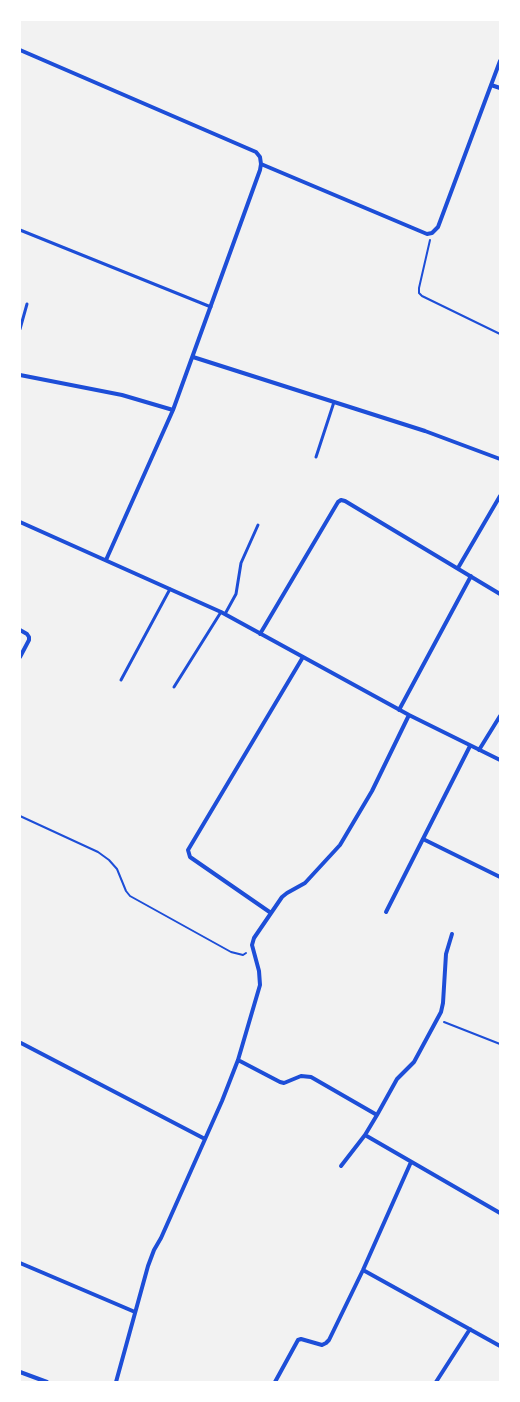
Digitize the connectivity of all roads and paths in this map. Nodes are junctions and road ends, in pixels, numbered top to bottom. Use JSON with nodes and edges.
{"nodes":[{"id":1,"x":20,"y":50,"type":"edge"},
{"id":2,"x":500,"y":61,"type":"edge"},
{"id":3,"x":491,"y":85,"type":"junction"},
{"id":4,"x":500,"y":88,"type":"edge"},
{"id":5,"x":261,"y":164,"type":"junction"},
{"id":6,"x":20,"y":230,"type":"edge"},
{"id":7,"x":432,"y":234,"type":"junction"},
{"id":8,"x":27,"y":304,"type":"dead end"},
{"id":9,"x":210,"y":307,"type":"junction"},
{"id":10,"x":20,"y":329,"type":"edge"},
{"id":11,"x":500,"y":334,"type":"edge"},
{"id":12,"x":192,"y":357,"type":"junction"},
{"id":13,"x":20,"y":375,"type":"edge"},
{"id":14,"x":334,"y":402,"type":"junction"},
{"id":15,"x":173,"y":410,"type":"junction"},
{"id":16,"x":316,"y":457,"type":"dead end"},
{"id":17,"x":500,"y":459,"type":"edge"},
{"id":18,"x":500,"y":496,"type":"edge"},
{"id":19,"x":20,"y":522,"type":"edge"},
{"id":20,"x":258,"y":525,"type":"dead end"},
{"id":21,"x":106,"y":560,"type":"junction"},
{"id":22,"x":458,"y":568,"type":"junction"},
{"id":23,"x":471,"y":576,"type":"junction"},
{"id":24,"x":170,"y":589,"type":"junction"},
{"id":25,"x":500,"y":594,"type":"edge"},
{"id":26,"x":223,"y":613,"type":"junction"},
{"id":27,"x":20,"y":630,"type":"edge"},
{"id":28,"x":260,"y":634,"type":"junction"},
{"id":29,"x":20,"y":657,"type":"edge"},
{"id":30,"x":303,"y":657,"type":"junction"},
{"id":31,"x":121,"y":680,"type":"dead end"},
{"id":32,"x":174,"y":688,"type":"dead end"},
{"id":33,"x":399,"y":710,"type":"junction"},
{"id":34,"x":408,"y":715,"type":"junction"},
{"id":35,"x":500,"y":716,"type":"edge"},
{"id":36,"x":470,"y":746,"type":"junction"},
{"id":37,"x":479,"y":750,"type":"junction"},
{"id":38,"x":500,"y":760,"type":"edge"},
{"id":39,"x":20,"y":816,"type":"edge"},
{"id":40,"x":423,"y":839,"type":"junction"},
{"id":41,"x":500,"y":877,"type":"edge"},
{"id":42,"x":386,"y":912,"type":"dead end"},
{"id":43,"x":271,"y":913,"type":"junction"},
{"id":44,"x":452,"y":934,"type":"dead end"},
{"id":45,"x":253,"y":951,"type":"junction"},
{"id":46,"x":438,"y":1019,"type":"junction"},
{"id":47,"x":22,"y":1044,"type":"dead end"},
{"id":48,"x":500,"y":1044,"type":"edge"},
{"id":49,"x":238,"y":1060,"type":"junction"},
{"id":50,"x":377,"y":1115,"type":"junction"},
{"id":51,"x":365,"y":1135,"type":"junction"},
{"id":52,"x":205,"y":1139,"type":"junction"},
{"id":53,"x":411,"y":1162,"type":"junction"},
{"id":54,"x":341,"y":1166,"type":"dead end"},
{"id":55,"x":500,"y":1213,"type":"edge"},
{"id":56,"x":20,"y":1263,"type":"edge"},
{"id":57,"x":363,"y":1270,"type":"junction"},
{"id":58,"x":136,"y":1312,"type":"junction"},
{"id":59,"x":470,"y":1329,"type":"junction"},
{"id":60,"x":500,"y":1346,"type":"edge"},
{"id":61,"x":20,"y":1372,"type":"edge"},
{"id":62,"x":46,"y":1382,"type":"edge"},
{"id":63,"x":116,"y":1382,"type":"edge"},
{"id":64,"x":275,"y":1382,"type":"edge"},
{"id":65,"x":436,"y":1382,"type":"edge"}],
"edges":[{"from":1,"to":5,"type":"street"},
{"from":2,"to":3,"type":"street"},
{"from":3,"to":4,"type":"street"},
{"from":3,"to":7,"type":"street"},
{"from":5,"to":7,"type":"street"},
{"from":5,"to":9,"type":"street"},
{"from":6,"to":9,"type":"lane"},
{"from":7,"to":11,"type":"path"},
{"from":8,"to":10,"type":"lane"},
{"from":9,"to":12,"type":"street"},
{"from":12,"to":14,"type":"street"},
{"from":12,"to":15,"type":"street"},
{"from":13,"to":15,"type":"street"},
{"from":14,"to":16,"type":"lane"},
{"from":14,"to":17,"type":"street"},
{"from":15,"to":21,"type":"street"},
{"from":18,"to":22,"type":"street"},
{"from":19,"to":21,"type":"street"},
{"from":20,"to":26,"type":"lane"},
{"from":21,"to":24,"type":"street"},
{"from":22,"to":23,"type":"street"},
{"from":22,"to":28,"type":"street"},
{"from":23,"to":25,"type":"street"},
{"from":23,"to":33,"type":"street"},
{"from":24,"to":26,"type":"street"},
{"from":24,"to":31,"type":"lane"},
{"from":26,"to":28,"type":"street"},
{"from":26,"to":32,"type":"lane"},
{"from":27,"to":29,"type":"street"},
{"from":28,"to":30,"type":"street"},
{"from":30,"to":33,"type":"street"},
{"from":30,"to":43,"type":"street"},
{"from":33,"to":34,"type":"street"},
{"from":34,"to":36,"type":"street"},
{"from":34,"to":43,"type":"street"},
{"from":35,"to":37,"type":"street"},
{"from":36,"to":37,"type":"street"},
{"from":36,"to":40,"type":"street"},
{"from":37,"to":38,"type":"street"},
{"from":39,"to":45,"type":"path"},
{"from":40,"to":41,"type":"street"},
{"from":40,"to":42,"type":"street"},
{"from":43,"to":45,"type":"street"},
{"from":44,"to":46,"type":"street"},
{"from":45,"to":49,"type":"street"},
{"from":46,"to":48,"type":"path"},
{"from":46,"to":50,"type":"street"},
{"from":47,"to":52,"type":"street"},
{"from":49,"to":50,"type":"street"},
{"from":49,"to":52,"type":"street"},
{"from":50,"to":51,"type":"street"},
{"from":51,"to":53,"type":"street"},
{"from":51,"to":54,"type":"street"},
{"from":52,"to":58,"type":"street"},
{"from":53,"to":55,"type":"street"},
{"from":53,"to":57,"type":"street"},
{"from":56,"to":58,"type":"street"},
{"from":57,"to":59,"type":"street"},
{"from":57,"to":64,"type":"street"},
{"from":58,"to":63,"type":"street"},
{"from":59,"to":60,"type":"street"},
{"from":59,"to":65,"type":"street"},
{"from":61,"to":62,"type":"street"}]}
